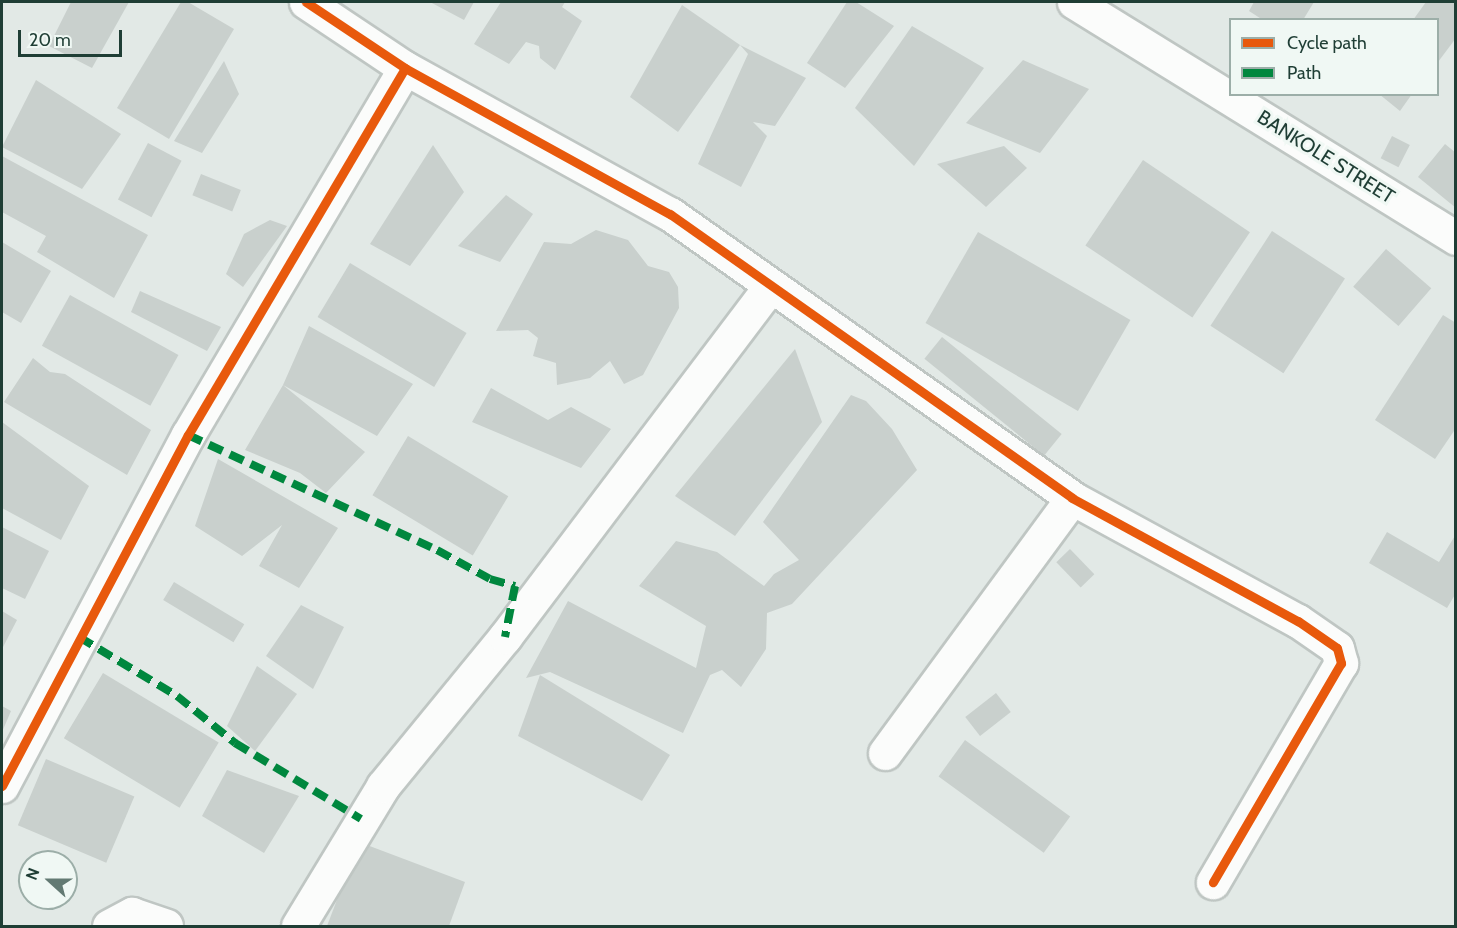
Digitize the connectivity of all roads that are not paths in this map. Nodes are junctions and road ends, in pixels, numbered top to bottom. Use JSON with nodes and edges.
{"nodes":[{"id":1,"x":306,"y":2,"type":"edge"},
{"id":2,"x":1074,"y":2,"type":"edge"},
{"id":3,"x":405,"y":68,"type":"junction"},
{"id":4,"x":1455,"y":238,"type":"edge"},
{"id":5,"x":770,"y":286,"type":"junction"},
{"id":6,"x":1072,"y":498,"type":"junction"},
{"id":7,"x":885,"y":753,"type":"dead end"},
{"id":8,"x":2,"y":786,"type":"edge"},
{"id":9,"x":1213,"y":882,"type":"dead end"},
{"id":10,"x":109,"y":927,"type":"edge"},
{"id":11,"x":166,"y":927,"type":"edge"},
{"id":12,"x":298,"y":927,"type":"edge"}],
"edges":[{"from":1,"to":3,"type":"street"},
{"from":2,"to":4,"type":"street","name":"BANKOLE STREET"},
{"from":3,"to":5,"type":"street"},
{"from":3,"to":8,"type":"street"},
{"from":5,"to":6,"type":"street"},
{"from":5,"to":12,"type":"street"},
{"from":6,"to":7,"type":"street"},
{"from":6,"to":9,"type":"street"},
{"from":10,"to":11,"type":"street"}]}
